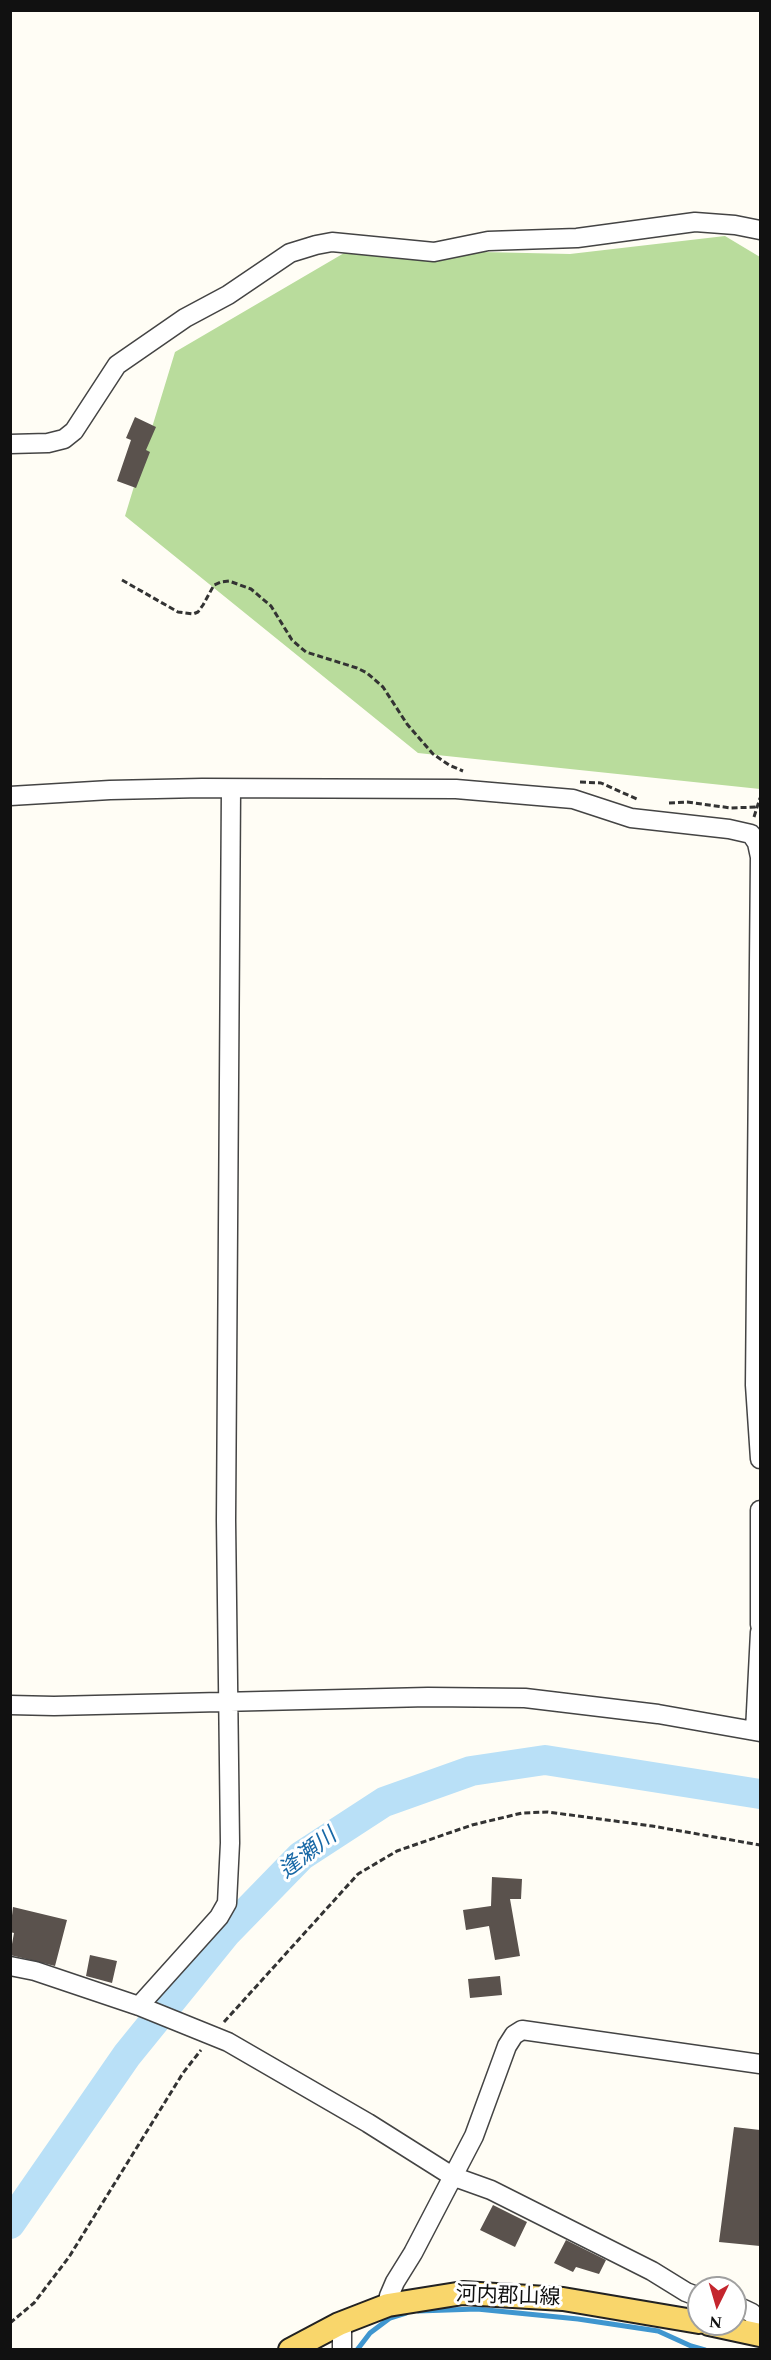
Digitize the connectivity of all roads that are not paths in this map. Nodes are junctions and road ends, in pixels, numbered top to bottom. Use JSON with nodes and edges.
{"nodes":[{"id":1,"x":760,"y":230,"type":"edge"},
{"id":2,"x":10,"y":444,"type":"edge"},
{"id":3,"x":231,"y":789,"type":"junction"},
{"id":4,"x":10,"y":796,"type":"edge"},
{"id":5,"x":760,"y":1016,"type":"edge"},
{"id":6,"x":760,"y":1459,"type":"edge"},
{"id":7,"x":760,"y":1510,"type":"edge"},
{"id":8,"x":760,"y":1625,"type":"edge"},
{"id":9,"x":760,"y":1632,"type":"edge"},
{"id":10,"x":227,"y":1702,"type":"junction"},
{"id":11,"x":10,"y":1705,"type":"edge"},
{"id":12,"x":758,"y":1731,"type":"edge"},
{"id":13,"x":10,"y":1966,"type":"edge"},
{"id":14,"x":139,"y":2006,"type":"junction"},
{"id":15,"x":760,"y":2064,"type":"edge"},
{"id":16,"x":452,"y":2176,"type":"junction"},
{"id":17,"x":687,"y":2292,"type":"edge"},
{"id":18,"x":388,"y":2305,"type":"junction"},
{"id":19,"x":747,"y":2311,"type":"edge"},
{"id":20,"x":687,"y":2320,"type":"edge"},
{"id":21,"x":339,"y":2324,"type":"junction"},
{"id":22,"x":760,"y":2327,"type":"edge"},
{"id":23,"x":290,"y":2349,"type":"edge"},
{"id":24,"x":342,"y":2349,"type":"edge"}],
"edges":[{"from":1,"to":2,"type":"street"},
{"from":3,"to":4,"type":"street"},
{"from":3,"to":5,"type":"street"},
{"from":3,"to":10,"type":"street"},
{"from":5,"to":6,"type":"street"},
{"from":7,"to":8,"type":"street"},
{"from":9,"to":12,"type":"street"},
{"from":10,"to":11,"type":"street"},
{"from":10,"to":12,"type":"street"},
{"from":10,"to":14,"type":"street"},
{"from":13,"to":14,"type":"street"},
{"from":14,"to":16,"type":"street"},
{"from":15,"to":16,"type":"street"},
{"from":16,"to":17,"type":"street"},
{"from":16,"to":18,"type":"street"},
{"from":18,"to":20,"type":"main road","name":"河内郡山線"},
{"from":18,"to":21,"type":"main road","name":"河内郡山線"},
{"from":19,"to":22,"type":"street"},
{"from":21,"to":23,"type":"main road","name":"河内郡山線"},
{"from":21,"to":24,"type":"street"}]}
